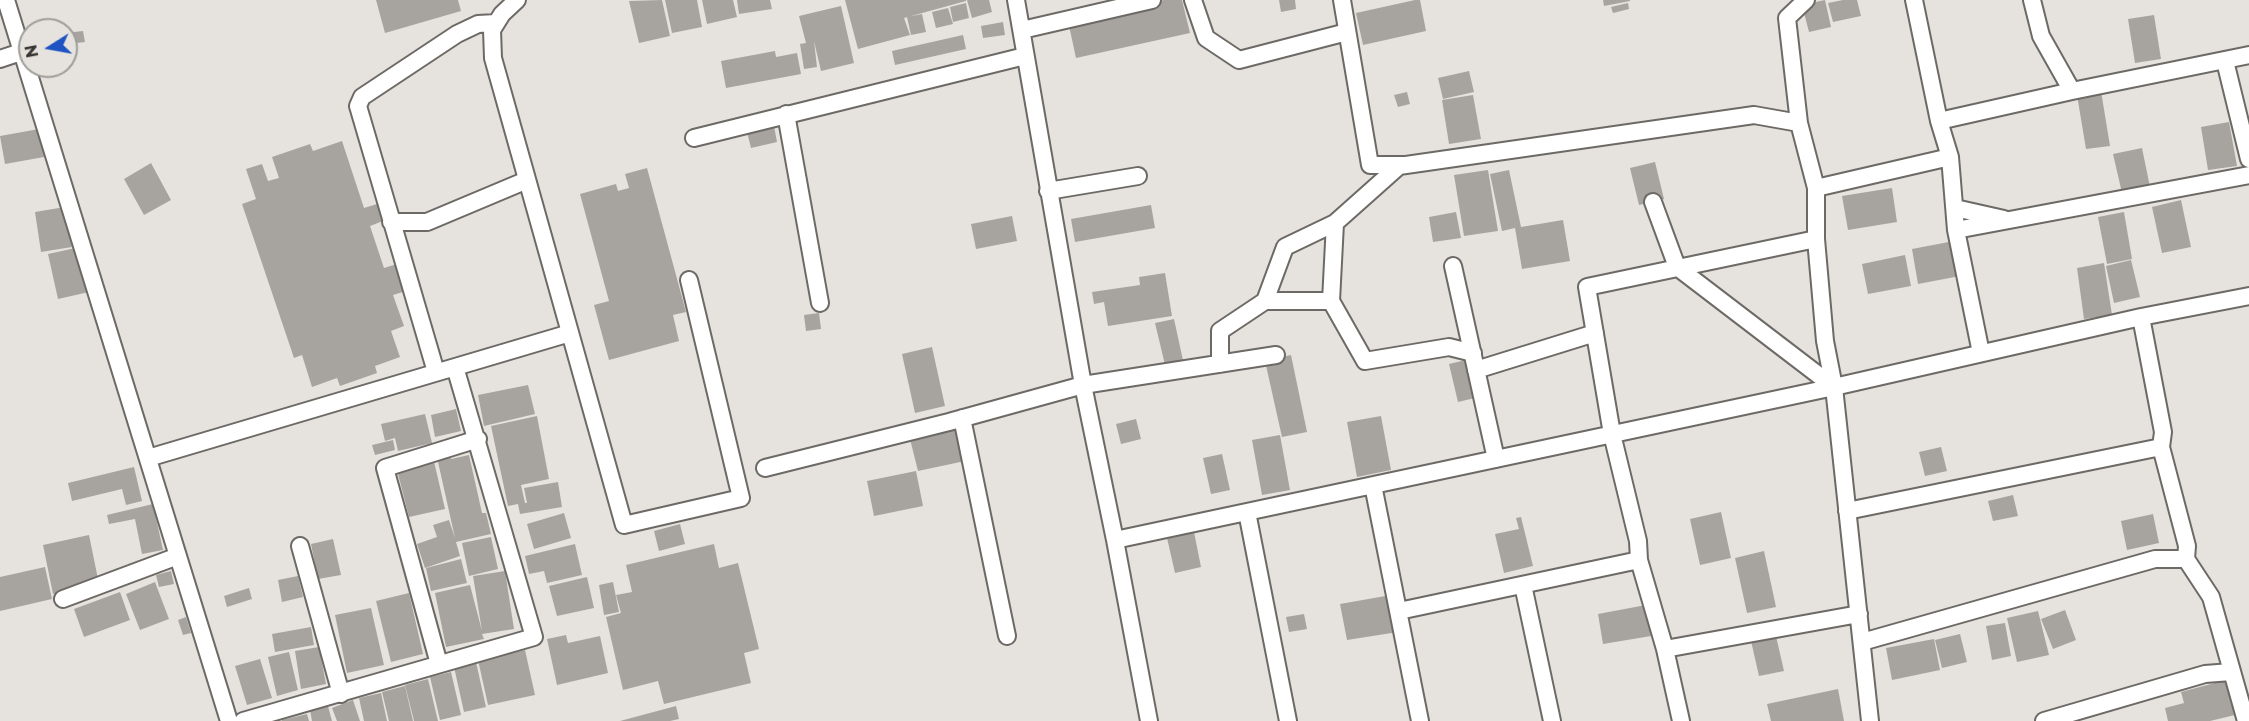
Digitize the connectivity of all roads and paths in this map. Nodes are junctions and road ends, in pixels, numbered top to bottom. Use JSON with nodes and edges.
{"nodes":[{"id":1,"x":6,"y":0,"type":"edge"},
{"id":2,"x":517,"y":0,"type":"edge"},
{"id":3,"x":1016,"y":0,"type":"edge"},
{"id":4,"x":1152,"y":0,"type":"edge"},
{"id":5,"x":1193,"y":0,"type":"edge"},
{"id":6,"x":1341,"y":0,"type":"edge"},
{"id":7,"x":1806,"y":0,"type":"edge"},
{"id":8,"x":1914,"y":0,"type":"edge"},
{"id":9,"x":2032,"y":0,"type":"edge"},
{"id":10,"x":496,"y":23,"type":"junction"},
{"id":11,"x":1022,"y":30,"type":"junction"},
{"id":12,"x":1347,"y":32,"type":"junction"},
{"id":13,"x":18,"y":42,"type":"edge"},
{"id":14,"x":18,"y":53,"type":"edge"},
{"id":15,"x":1025,"y":56,"type":"junction"},
{"id":16,"x":2249,"y":56,"type":"edge"},
{"id":17,"x":0,"y":59,"type":"edge"},
{"id":18,"x":2225,"y":61,"type":"junction"},
{"id":19,"x":29,"y":78,"type":"edge"},
{"id":20,"x":2072,"y":91,"type":"junction"},
{"id":21,"x":786,"y":114,"type":"junction"},
{"id":22,"x":1939,"y":121,"type":"junction"},
{"id":23,"x":1799,"y":123,"type":"junction"},
{"id":24,"x":694,"y":138,"type":"dead end"},
{"id":25,"x":1950,"y":157,"type":"junction"},
{"id":26,"x":2249,"y":159,"type":"edge"},
{"id":27,"x":1404,"y":165,"type":"junction"},
{"id":28,"x":2249,"y":175,"type":"edge"},
{"id":29,"x":1138,"y":176,"type":"dead end"},
{"id":30,"x":527,"y":180,"type":"junction"},
{"id":31,"x":1816,"y":188,"type":"junction"},
{"id":32,"x":1048,"y":191,"type":"junction"},
{"id":33,"x":1653,"y":201,"type":"dead end"},
{"id":34,"x":1954,"y":208,"type":"junction"},
{"id":35,"x":2011,"y":220,"type":"junction"},
{"id":36,"x":391,"y":222,"type":"junction"},
{"id":37,"x":1335,"y":223,"type":"junction"},
{"id":38,"x":1956,"y":231,"type":"junction"},
{"id":39,"x":1816,"y":239,"type":"junction"},
{"id":40,"x":1453,"y":266,"type":"dead end"},
{"id":41,"x":1677,"y":267,"type":"junction"},
{"id":42,"x":689,"y":280,"type":"dead end"},
{"id":43,"x":2249,"y":296,"type":"edge"},
{"id":44,"x":1265,"y":301,"type":"junction"},
{"id":45,"x":1331,"y":301,"type":"junction"},
{"id":46,"x":820,"y":303,"type":"dead end"},
{"id":47,"x":2140,"y":317,"type":"junction"},
{"id":48,"x":570,"y":333,"type":"junction"},
{"id":49,"x":1595,"y":333,"type":"junction"},
{"id":50,"x":1473,"y":353,"type":"junction"},
{"id":51,"x":1981,"y":353,"type":"junction"},
{"id":52,"x":1276,"y":355,"type":"dead end"},
{"id":53,"x":1220,"y":364,"type":"junction"},
{"id":54,"x":455,"y":367,"type":"junction"},
{"id":55,"x":1476,"y":370,"type":"junction"},
{"id":56,"x":436,"y":372,"type":"junction"},
{"id":57,"x":1083,"y":385,"type":"junction"},
{"id":58,"x":1834,"y":387,"type":"junction"},
{"id":59,"x":962,"y":418,"type":"junction"},
{"id":60,"x":1612,"y":434,"type":"junction"},
{"id":61,"x":478,"y":439,"type":"junction"},
{"id":62,"x":2161,"y":447,"type":"junction"},
{"id":63,"x":148,"y":458,"type":"junction"},
{"id":64,"x":1496,"y":459,"type":"junction"},
{"id":65,"x":765,"y":468,"type":"dead end"},
{"id":66,"x":1373,"y":485,"type":"junction"},
{"id":67,"x":1247,"y":512,"type":"junction"},
{"id":68,"x":1847,"y":512,"type":"junction"},
{"id":69,"x":1115,"y":540,"type":"junction"},
{"id":70,"x":300,"y":546,"type":"dead end"},
{"id":71,"x":178,"y":556,"type":"junction"},
{"id":72,"x":2186,"y":559,"type":"junction"},
{"id":73,"x":1639,"y":560,"type":"junction"},
{"id":74,"x":1523,"y":585,"type":"junction"},
{"id":75,"x":63,"y":599,"type":"dead end"},
{"id":76,"x":1399,"y":611,"type":"junction"},
{"id":77,"x":1859,"y":614,"type":"junction"},
{"id":78,"x":1007,"y":636,"type":"dead end"},
{"id":79,"x":1862,"y":642,"type":"junction"},
{"id":80,"x":1665,"y":649,"type":"junction"},
{"id":81,"x":439,"y":664,"type":"junction"},
{"id":82,"x":2231,"y":672,"type":"junction"},
{"id":83,"x":341,"y":694,"type":"junction"},
{"id":84,"x":229,"y":721,"type":"edge"},
{"id":85,"x":243,"y":721,"type":"edge"},
{"id":86,"x":1149,"y":721,"type":"edge"},
{"id":87,"x":1288,"y":721,"type":"edge"},
{"id":88,"x":1420,"y":721,"type":"edge"},
{"id":89,"x":1552,"y":721,"type":"edge"},
{"id":90,"x":1681,"y":721,"type":"edge"},
{"id":91,"x":1870,"y":721,"type":"edge"},
{"id":92,"x":2043,"y":721,"type":"edge"},
{"id":93,"x":2246,"y":721,"type":"edge"}],
"edges":[{"from":1,"to":13,"type":"street"},
{"from":2,"to":10,"type":"street"},
{"from":3,"to":11,"type":"street"},
{"from":4,"to":11,"type":"street"},
{"from":5,"to":12,"type":"street"},
{"from":6,"to":12,"type":"street"},
{"from":7,"to":23,"type":"street"},
{"from":8,"to":22,"type":"street"},
{"from":9,"to":20,"type":"street"},
{"from":10,"to":30,"type":"street"},
{"from":10,"to":36,"type":"street"},
{"from":11,"to":15,"type":"street"},
{"from":12,"to":27,"type":"street"},
{"from":14,"to":17,"type":"street"},
{"from":15,"to":21,"type":"street"},
{"from":15,"to":32,"type":"street"},
{"from":16,"to":18,"type":"street"},
{"from":18,"to":20,"type":"street"},
{"from":18,"to":26,"type":"street"},
{"from":19,"to":63,"type":"street"},
{"from":20,"to":22,"type":"street"},
{"from":21,"to":24,"type":"street"},
{"from":21,"to":46,"type":"street"},
{"from":22,"to":25,"type":"street"},
{"from":23,"to":27,"type":"street"},
{"from":23,"to":31,"type":"street"},
{"from":25,"to":31,"type":"street"},
{"from":25,"to":34,"type":"street"},
{"from":27,"to":37,"type":"street"},
{"from":28,"to":35,"type":"street"},
{"from":29,"to":32,"type":"street"},
{"from":30,"to":36,"type":"street"},
{"from":30,"to":48,"type":"street"},
{"from":31,"to":39,"type":"street"},
{"from":32,"to":57,"type":"street"},
{"from":33,"to":41,"type":"street"},
{"from":34,"to":35,"type":"street"},
{"from":34,"to":38,"type":"street"},
{"from":35,"to":38,"type":"street"},
{"from":36,"to":56,"type":"street"},
{"from":37,"to":44,"type":"street"},
{"from":37,"to":45,"type":"street"},
{"from":38,"to":51,"type":"street"},
{"from":39,"to":41,"type":"street"},
{"from":39,"to":58,"type":"street"},
{"from":40,"to":50,"type":"street"},
{"from":41,"to":49,"type":"street"},
{"from":41,"to":58,"type":"street"},
{"from":42,"to":48,"type":"street"},
{"from":43,"to":47,"type":"street"},
{"from":44,"to":45,"type":"street"},
{"from":44,"to":53,"type":"street"},
{"from":45,"to":50,"type":"street"},
{"from":47,"to":51,"type":"street"},
{"from":47,"to":62,"type":"street"},
{"from":48,"to":54,"type":"street"},
{"from":49,"to":55,"type":"street"},
{"from":49,"to":60,"type":"street"},
{"from":50,"to":55,"type":"street"},
{"from":51,"to":58,"type":"street"},
{"from":52,"to":53,"type":"street"},
{"from":53,"to":57,"type":"street"},
{"from":54,"to":56,"type":"street"},
{"from":54,"to":61,"type":"street"},
{"from":55,"to":64,"type":"street"},
{"from":56,"to":63,"type":"street"},
{"from":57,"to":59,"type":"street"},
{"from":57,"to":69,"type":"street"},
{"from":58,"to":60,"type":"street"},
{"from":58,"to":68,"type":"street"},
{"from":59,"to":65,"type":"street"},
{"from":59,"to":78,"type":"street"},
{"from":60,"to":64,"type":"street"},
{"from":60,"to":73,"type":"street"},
{"from":61,"to":81,"type":"street"},
{"from":61,"to":81,"type":"street"},
{"from":62,"to":68,"type":"street"},
{"from":62,"to":72,"type":"street"},
{"from":63,"to":71,"type":"street"},
{"from":64,"to":66,"type":"street"},
{"from":66,"to":67,"type":"street"},
{"from":66,"to":76,"type":"street"},
{"from":67,"to":69,"type":"street"},
{"from":67,"to":87,"type":"street"},
{"from":68,"to":77,"type":"street"},
{"from":69,"to":86,"type":"street"},
{"from":70,"to":83,"type":"street"},
{"from":71,"to":75,"type":"street"},
{"from":71,"to":84,"type":"street"},
{"from":72,"to":79,"type":"street"},
{"from":72,"to":82,"type":"street"},
{"from":73,"to":74,"type":"street"},
{"from":73,"to":80,"type":"street"},
{"from":74,"to":76,"type":"street"},
{"from":74,"to":89,"type":"street"},
{"from":76,"to":88,"type":"street"},
{"from":77,"to":79,"type":"street"},
{"from":77,"to":80,"type":"street"},
{"from":79,"to":91,"type":"street"},
{"from":80,"to":90,"type":"street"},
{"from":81,"to":83,"type":"street"},
{"from":82,"to":92,"type":"street"},
{"from":82,"to":93,"type":"street"},
{"from":83,"to":85,"type":"street"}]}
